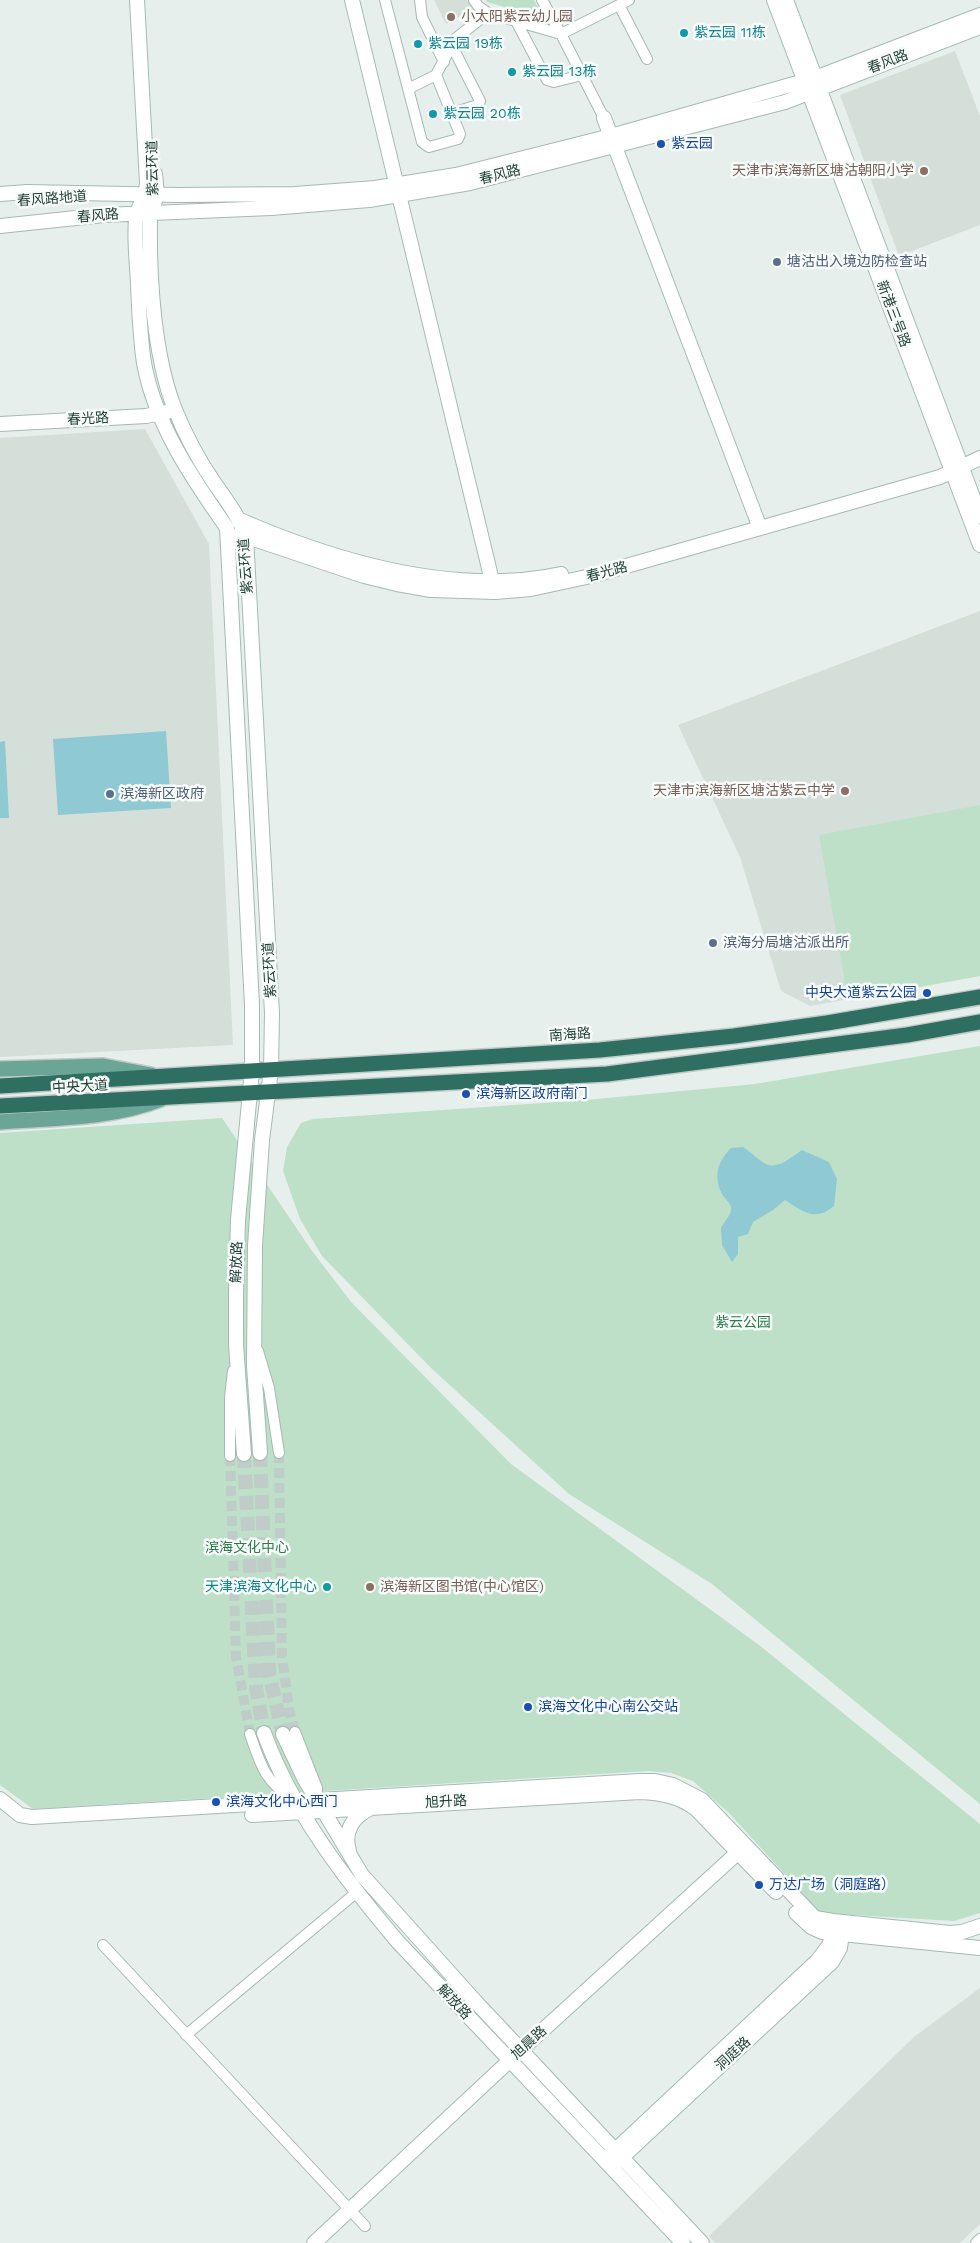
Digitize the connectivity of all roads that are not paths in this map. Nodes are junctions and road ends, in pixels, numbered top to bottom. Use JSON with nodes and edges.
{"nodes":[{"id":1,"x":136,"y":0,"type":"edge"},
{"id":2,"x":144,"y":0,"type":"edge"},
{"id":3,"x":352,"y":0,"type":"edge"},
{"id":4,"x":360,"y":0,"type":"edge"},
{"id":5,"x":385,"y":0,"type":"edge"},
{"id":6,"x":420,"y":0,"type":"edge"},
{"id":7,"x":474,"y":0,"type":"edge"},
{"id":8,"x":542,"y":0,"type":"edge"},
{"id":9,"x":629,"y":0,"type":"edge"},
{"id":10,"x":774,"y":0,"type":"edge"},
{"id":11,"x":786,"y":0,"type":"edge"},
{"id":12,"x":619,"y":5,"type":"junction"},
{"id":13,"x":488,"y":13,"type":"junction"},
{"id":14,"x":980,"y":15,"type":"edge"},
{"id":15,"x":516,"y":21,"type":"junction"},
{"id":16,"x":980,"y":27,"type":"edge"},
{"id":17,"x":561,"y":34,"type":"junction"},
{"id":18,"x":452,"y":46,"type":"junction"},
{"id":19,"x":647,"y":59,"type":"dead end"},
{"id":20,"x":802,"y":59,"type":"junction"},
{"id":21,"x":444,"y":62,"type":"junction"},
{"id":22,"x":436,"y":75,"type":"junction"},
{"id":23,"x":582,"y":75,"type":"junction"},
{"id":24,"x":838,"y":75,"type":"junction"},
{"id":25,"x":812,"y":86,"type":"junction"},
{"id":26,"x":408,"y":89,"type":"junction"},
{"id":27,"x":785,"y":102,"type":"junction"},
{"id":28,"x":452,"y":113,"type":"junction"},
{"id":29,"x":604,"y":118,"type":"joint"},
{"id":30,"x":825,"y":119,"type":"junction"},
{"id":31,"x":614,"y":141,"type":"junction"},
{"id":32,"x":396,"y":164,"type":"junction"},
{"id":33,"x":151,"y":169,"type":"junction"},
{"id":34,"x":423,"y":186,"type":"junction"},
{"id":35,"x":403,"y":188,"type":"junction"},
{"id":36,"x":0,"y":194,"type":"edge"},
{"id":37,"x":103,"y":195,"type":"junction"},
{"id":38,"x":119,"y":195,"type":"junction"},
{"id":39,"x":151,"y":195,"type":"junction"},
{"id":40,"x":177,"y":196,"type":"junction"},
{"id":41,"x":0,"y":202,"type":"edge"},
{"id":42,"x":144,"y":212,"type":"junction"},
{"id":43,"x":104,"y":215,"type":"junction"},
{"id":44,"x":0,"y":218,"type":"edge"},
{"id":45,"x":0,"y":226,"type":"edge"},
{"id":46,"x":173,"y":405,"type":"junction"},
{"id":47,"x":158,"y":409,"type":"junction"},
{"id":48,"x":0,"y":415,"type":"edge"},
{"id":49,"x":0,"y":424,"type":"edge"},
{"id":50,"x":980,"y":450,"type":"edge"},
{"id":51,"x":980,"y":458,"type":"edge"},
{"id":52,"x":955,"y":464,"type":"junction"},
{"id":53,"x":980,"y":516,"type":"edge"},
{"id":54,"x":240,"y":520,"type":"junction"},
{"id":55,"x":759,"y":525,"type":"junction"},
{"id":56,"x":227,"y":528,"type":"junction"},
{"id":57,"x":246,"y":537,"type":"junction"},
{"id":58,"x":980,"y":545,"type":"edge"},
{"id":59,"x":498,"y":586,"type":"junction"},
{"id":60,"x":980,"y":997,"type":"edge"},
{"id":61,"x":980,"y":1022,"type":"edge"},
{"id":62,"x":0,"y":1069,"type":"edge"},
{"id":63,"x":252,"y":1070,"type":"junction"},
{"id":64,"x":271,"y":1070,"type":"junction"},
{"id":65,"x":160,"y":1077,"type":"junction"},
{"id":66,"x":0,"y":1086,"type":"edge"},
{"id":67,"x":270,"y":1093,"type":"junction"},
{"id":68,"x":250,"y":1094,"type":"junction"},
{"id":69,"x":161,"y":1099,"type":"junction"},
{"id":70,"x":0,"y":1106,"type":"edge"},
{"id":71,"x":0,"y":1122,"type":"edge"},
{"id":72,"x":255,"y":1341,"type":"junction"},
{"id":73,"x":236,"y":1345,"type":"junction"},
{"id":74,"x":260,"y":1453,"type":"tunnel mouth"},
{"id":75,"x":279,"y":1453,"type":"tunnel mouth"},
{"id":76,"x":244,"y":1454,"type":"tunnel mouth"},
{"id":77,"x":230,"y":1456,"type":"tunnel mouth"},
{"id":78,"x":257,"y":1733,"type":"tunnel mouth"},
{"id":79,"x":289,"y":1733,"type":"tunnel mouth"},
{"id":80,"x":0,"y":1799,"type":"edge"},
{"id":81,"x":319,"y":1805,"type":"junction"},
{"id":82,"x":376,"y":1806,"type":"junction"},
{"id":83,"x":299,"y":1807,"type":"junction"},
{"id":84,"x":0,"y":1809,"type":"edge"},
{"id":85,"x":742,"y":1849,"type":"junction"},
{"id":86,"x":353,"y":1861,"type":"junction"},
{"id":87,"x":357,"y":1892,"type":"junction"},
{"id":88,"x":980,"y":1926,"type":"edge"},
{"id":89,"x":838,"y":1928,"type":"junction"},
{"id":90,"x":102,"y":1945,"type":"dead end"},
{"id":91,"x":980,"y":1948,"type":"edge"},
{"id":92,"x":186,"y":2035,"type":"junction"},
{"id":93,"x":521,"y":2050,"type":"junction"},
{"id":94,"x":509,"y":2061,"type":"junction"},
{"id":95,"x":619,"y":2153,"type":"junction"},
{"id":96,"x":608,"y":2163,"type":"junction"},
{"id":97,"x":350,"y":2209,"type":"junction"},
{"id":98,"x":365,"y":2226,"type":"dead end"},
{"id":99,"x":980,"y":2239,"type":"edge"},
{"id":100,"x":314,"y":2243,"type":"edge"},
{"id":101,"x":682,"y":2243,"type":"edge"},
{"id":102,"x":702,"y":2243,"type":"edge"},
{"id":103,"x":976,"y":2243,"type":"edge"}],
"edges":[{"from":1,"to":33,"type":"street","name":"紫云环道"},
{"from":2,"to":33,"type":"street","name":"紫云环道"},
{"from":3,"to":32,"type":"street"},
{"from":4,"to":32,"type":"street"},
{"from":5,"to":26,"type":"street"},
{"from":6,"to":21,"type":"street"},
{"from":7,"to":13,"type":"street"},
{"from":8,"to":17,"type":"street"},
{"from":9,"to":12,"type":"street"},
{"from":10,"to":20,"type":"street","name":"新港三号路"},
{"from":11,"to":20,"type":"street","name":"新港三号路"},
{"from":12,"to":17,"type":"street"},
{"from":12,"to":19,"type":"street"},
{"from":13,"to":15,"type":"street"},
{"from":13,"to":18,"type":"street"},
{"from":14,"to":24,"type":"street","name":"春风路"},
{"from":15,"to":17,"type":"street"},
{"from":15,"to":23,"type":"street"},
{"from":16,"to":24,"type":"street","name":"春风路"},
{"from":17,"to":23,"type":"street"},
{"from":18,"to":21,"type":"street"},
{"from":18,"to":28,"type":"street"},
{"from":20,"to":24,"type":"street"},
{"from":20,"to":25,"type":"street","name":"新港三号路"},
{"from":21,"to":22,"type":"street"},
{"from":22,"to":26,"type":"street"},
{"from":22,"to":28,"type":"street"},
{"from":23,"to":29,"type":"street"},
{"from":24,"to":25,"type":"street","name":"春风路"},
{"from":25,"to":27,"type":"street","name":"春风路"},
{"from":25,"to":30,"type":"street","name":"新港三号路"},
{"from":25,"to":31,"type":"street","name":"春风路"},
{"from":26,"to":28,"type":"street"},
{"from":27,"to":30,"type":"street"},
{"from":27,"to":31,"type":"street","name":"春风路"},
{"from":29,"to":31,"type":"street"},
{"from":30,"to":52,"type":"street","name":"新港三号路"},
{"from":31,"to":34,"type":"street","name":"春风路"},
{"from":31,"to":55,"type":"street"},
{"from":32,"to":34,"type":"street"},
{"from":32,"to":35,"type":"street"},
{"from":33,"to":38,"type":"street"},
{"from":33,"to":39,"type":"street","name":"紫云环道"},
{"from":33,"to":40,"type":"street"},
{"from":34,"to":35,"type":"street","name":"春风路"},
{"from":35,"to":40,"type":"street","name":"春风路"},
{"from":35,"to":42,"type":"street","name":"春风路"},
{"from":35,"to":59,"type":"street"},
{"from":36,"to":37,"type":"street","name":"春风路"},
{"from":37,"to":38,"type":"street","name":"春风路"},
{"from":37,"to":41,"type":"street","name":"春风路地道"},
{"from":38,"to":39,"type":"street","name":"春风路"},
{"from":39,"to":40,"type":"street","name":"春风路"},
{"from":39,"to":42,"type":"street","name":"紫云环道"},
{"from":42,"to":43,"type":"street","name":"春风路"},
{"from":42,"to":46,"type":"street","name":"紫云环道"},
{"from":42,"to":47,"type":"street","name":"紫云环道"},
{"from":43,"to":44,"type":"street","name":"春风路地道"},
{"from":43,"to":45,"type":"street","name":"春风路"},
{"from":46,"to":47,"type":"street","name":"春光路"},
{"from":46,"to":54,"type":"street","name":"紫云环道"},
{"from":47,"to":48,"type":"street","name":"春光路"},
{"from":47,"to":49,"type":"street","name":"春光路"},
{"from":47,"to":56,"type":"street","name":"紫云环道"},
{"from":50,"to":52,"type":"street","name":"春光路"},
{"from":51,"to":52,"type":"street","name":"春光路"},
{"from":52,"to":53,"type":"street","name":"新港三号路"},
{"from":52,"to":55,"type":"street","name":"春光路"},
{"from":52,"to":58,"type":"street","name":"新港三号路"},
{"from":54,"to":57,"type":"street","name":"紫云环道"},
{"from":54,"to":59,"type":"street","name":"春光路"},
{"from":55,"to":59,"type":"street","name":"春光路"},
{"from":56,"to":57,"type":"street","name":"春光路"},
{"from":56,"to":63,"type":"street","name":"紫云环道"},
{"from":57,"to":59,"type":"street","name":"春光路"},
{"from":57,"to":64,"type":"street","name":"紫云环道"},
{"from":60,"to":64,"type":"highway","name":"南海路"},
{"from":61,"to":67,"type":"highway"},
{"from":62,"to":65,"type":"main road"},
{"from":63,"to":64,"type":"highway","name":"南海路"},
{"from":63,"to":65,"type":"highway","name":"南海路"},
{"from":63,"to":68,"type":"street","name":"解放路"},
{"from":64,"to":67,"type":"street","name":"紫云环道"},
{"from":65,"to":66,"type":"highway","name":"中央大道"},
{"from":67,"to":68,"type":"highway"},
{"from":67,"to":72,"type":"street","name":"解放路"},
{"from":68,"to":69,"type":"highway"},
{"from":68,"to":73,"type":"street","name":"解放路"},
{"from":69,"to":70,"type":"highway","name":"中央大道"},
{"from":69,"to":71,"type":"main road"},
{"from":72,"to":74,"type":"street","name":"解放路"},
{"from":72,"to":75,"type":"street"},
{"from":73,"to":76,"type":"street","name":"解放路"},
{"from":73,"to":77,"type":"street"},
{"from":78,"to":83,"type":"street","name":"解放路"},
{"from":79,"to":81,"type":"street","name":"解放路"},
{"from":80,"to":83,"type":"street","name":"旭升路"},
{"from":81,"to":82,"type":"street","name":"旭升路"},
{"from":81,"to":83,"type":"street","name":"旭升路"},
{"from":81,"to":85,"type":"street","name":"旭升路"},
{"from":81,"to":86,"type":"street","name":"解放路"},
{"from":82,"to":85,"type":"street","name":"旭升路"},
{"from":82,"to":86,"type":"street"},
{"from":83,"to":84,"type":"street","name":"旭升路"},
{"from":83,"to":87,"type":"street","name":"解放路"},
{"from":85,"to":89,"type":"street","name":"旭升路"},
{"from":85,"to":93,"type":"street","name":"旭晨路"},
{"from":86,"to":93,"type":"street","name":"解放路"},
{"from":87,"to":92,"type":"street"},
{"from":87,"to":94,"type":"street","name":"解放路"},
{"from":88,"to":89,"type":"street"},
{"from":89,"to":91,"type":"street"},
{"from":89,"to":95,"type":"street","name":"洞庭路"},
{"from":90,"to":92,"type":"street"},
{"from":92,"to":97,"type":"street"},
{"from":93,"to":94,"type":"street","name":"旭晨路"},
{"from":93,"to":95,"type":"street","name":"解放路"},
{"from":94,"to":96,"type":"street","name":"解放路"},
{"from":94,"to":97,"type":"street","name":"旭晨路"},
{"from":95,"to":96,"type":"street","name":"洞庭路"},
{"from":95,"to":102,"type":"street","name":"解放路"},
{"from":96,"to":101,"type":"street","name":"解放路"},
{"from":97,"to":98,"type":"street"},
{"from":97,"to":100,"type":"street","name":"旭晨路"},
{"from":99,"to":103,"type":"street"}]}
